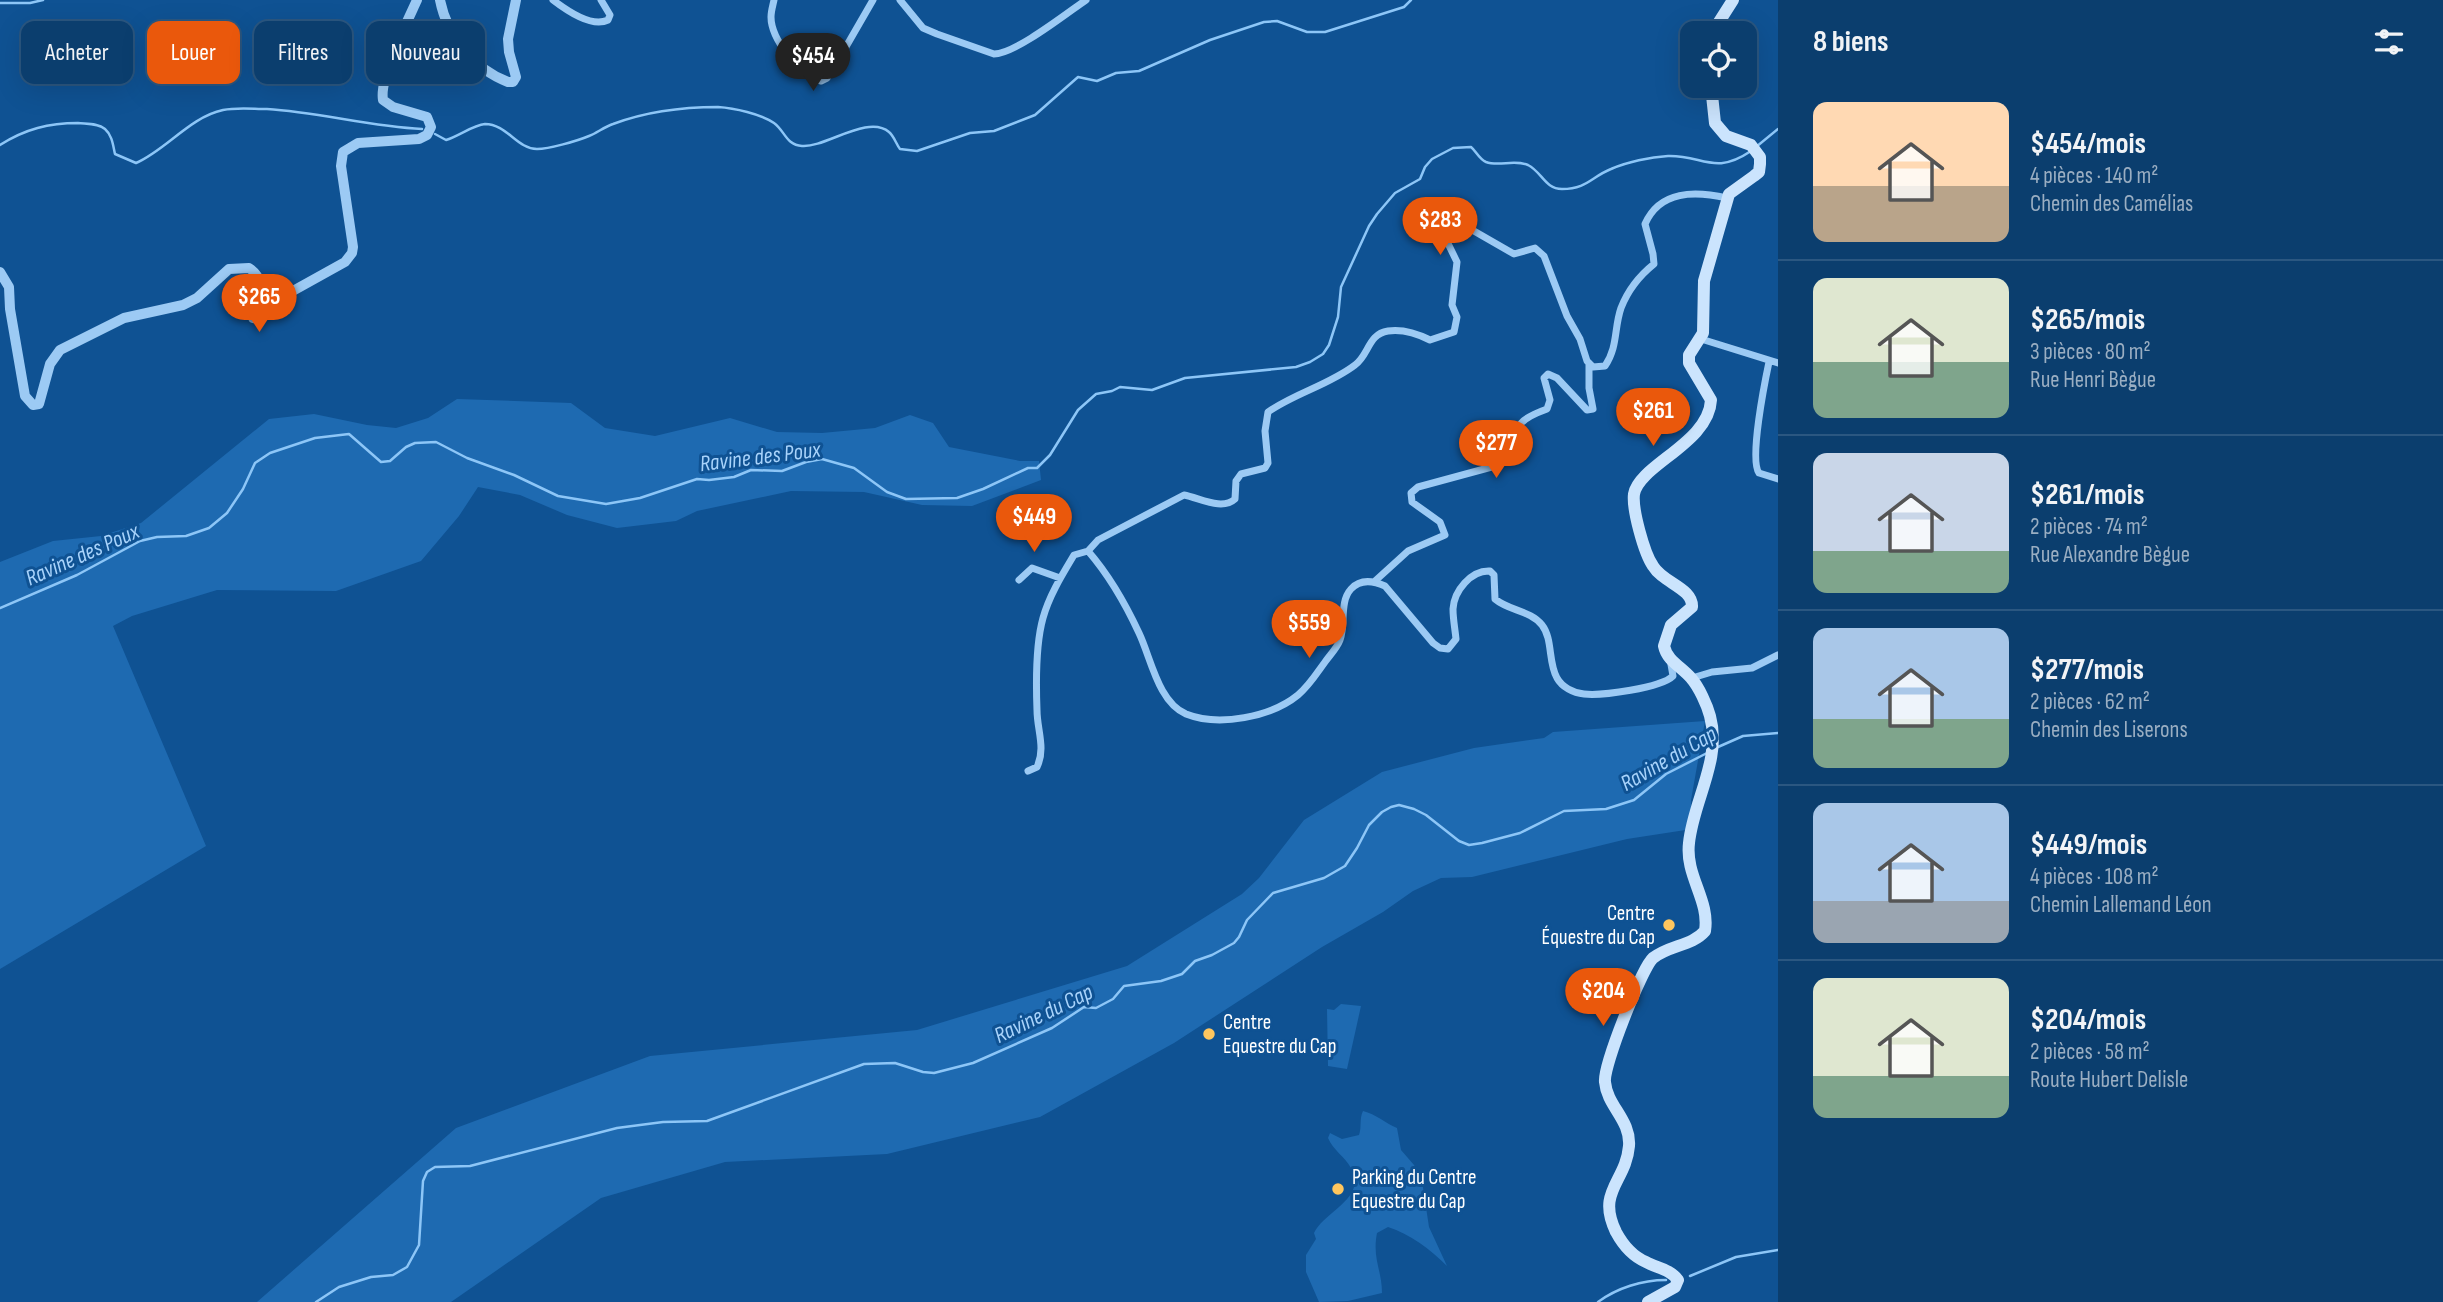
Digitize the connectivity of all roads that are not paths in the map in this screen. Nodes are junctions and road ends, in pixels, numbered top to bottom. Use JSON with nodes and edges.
{"nodes":[{"id":1,"x":417,"y":0,"type":"edge"},
{"id":2,"x":440,"y":0,"type":"edge"},
{"id":3,"x":516,"y":0,"type":"edge"},
{"id":4,"x":553,"y":0,"type":"edge"},
{"id":5,"x":601,"y":0,"type":"edge"},
{"id":6,"x":774,"y":0,"type":"edge"},
{"id":7,"x":873,"y":0,"type":"edge"},
{"id":8,"x":900,"y":0,"type":"edge"},
{"id":9,"x":1087,"y":0,"type":"edge"},
{"id":10,"x":1733,"y":0,"type":"edge"},
{"id":11,"x":1720,"y":21,"type":"edge"},
{"id":12,"x":1712,"y":98,"type":"edge"},
{"id":13,"x":1727,"y":198,"type":"junction"},
{"id":14,"x":0,"y":272,"type":"edge"},
{"id":15,"x":1701,"y":339,"type":"junction"},
{"id":16,"x":1769,"y":362,"type":"junction"},
{"id":17,"x":1589,"y":363,"type":"junction"},
{"id":18,"x":1778,"y":363,"type":"edge"},
{"id":19,"x":1778,"y":479,"type":"edge"},
{"id":20,"x":1088,"y":551,"type":"junction"},
{"id":21,"x":1060,"y":578,"type":"junction"},
{"id":22,"x":1020,"y":580,"type":"dead end"},
{"id":23,"x":1375,"y":581,"type":"junction"},
{"id":24,"x":1778,"y":654,"type":"edge"},
{"id":25,"x":1670,"y":658,"type":"junction"},
{"id":26,"x":1692,"y":678,"type":"junction"},
{"id":27,"x":1028,"y":771,"type":"dead end"},
{"id":28,"x":1648,"y":1302,"type":"edge"}],
"edges":[{"from":1,"to":14,"type":"street"},
{"from":2,"to":3,"type":"street"},
{"from":4,"to":5,"type":"street"},
{"from":6,"to":7,"type":"street"},
{"from":8,"to":9,"type":"street"},
{"from":10,"to":11,"type":"main road"},
{"from":12,"to":13,"type":"main road"},
{"from":13,"to":15,"type":"main road"},
{"from":13,"to":17,"type":"street"},
{"from":15,"to":16,"type":"street"},
{"from":15,"to":25,"type":"main road"},
{"from":16,"to":18,"type":"street"},
{"from":16,"to":19,"type":"street"},
{"from":17,"to":20,"type":"street"},
{"from":17,"to":23,"type":"street"},
{"from":20,"to":21,"type":"street"},
{"from":20,"to":23,"type":"street"},
{"from":21,"to":22,"type":"street"},
{"from":21,"to":27,"type":"street"},
{"from":23,"to":25,"type":"street"},
{"from":24,"to":26,"type":"street"},
{"from":25,"to":26,"type":"main road"},
{"from":26,"to":28,"type":"main road"}]}
